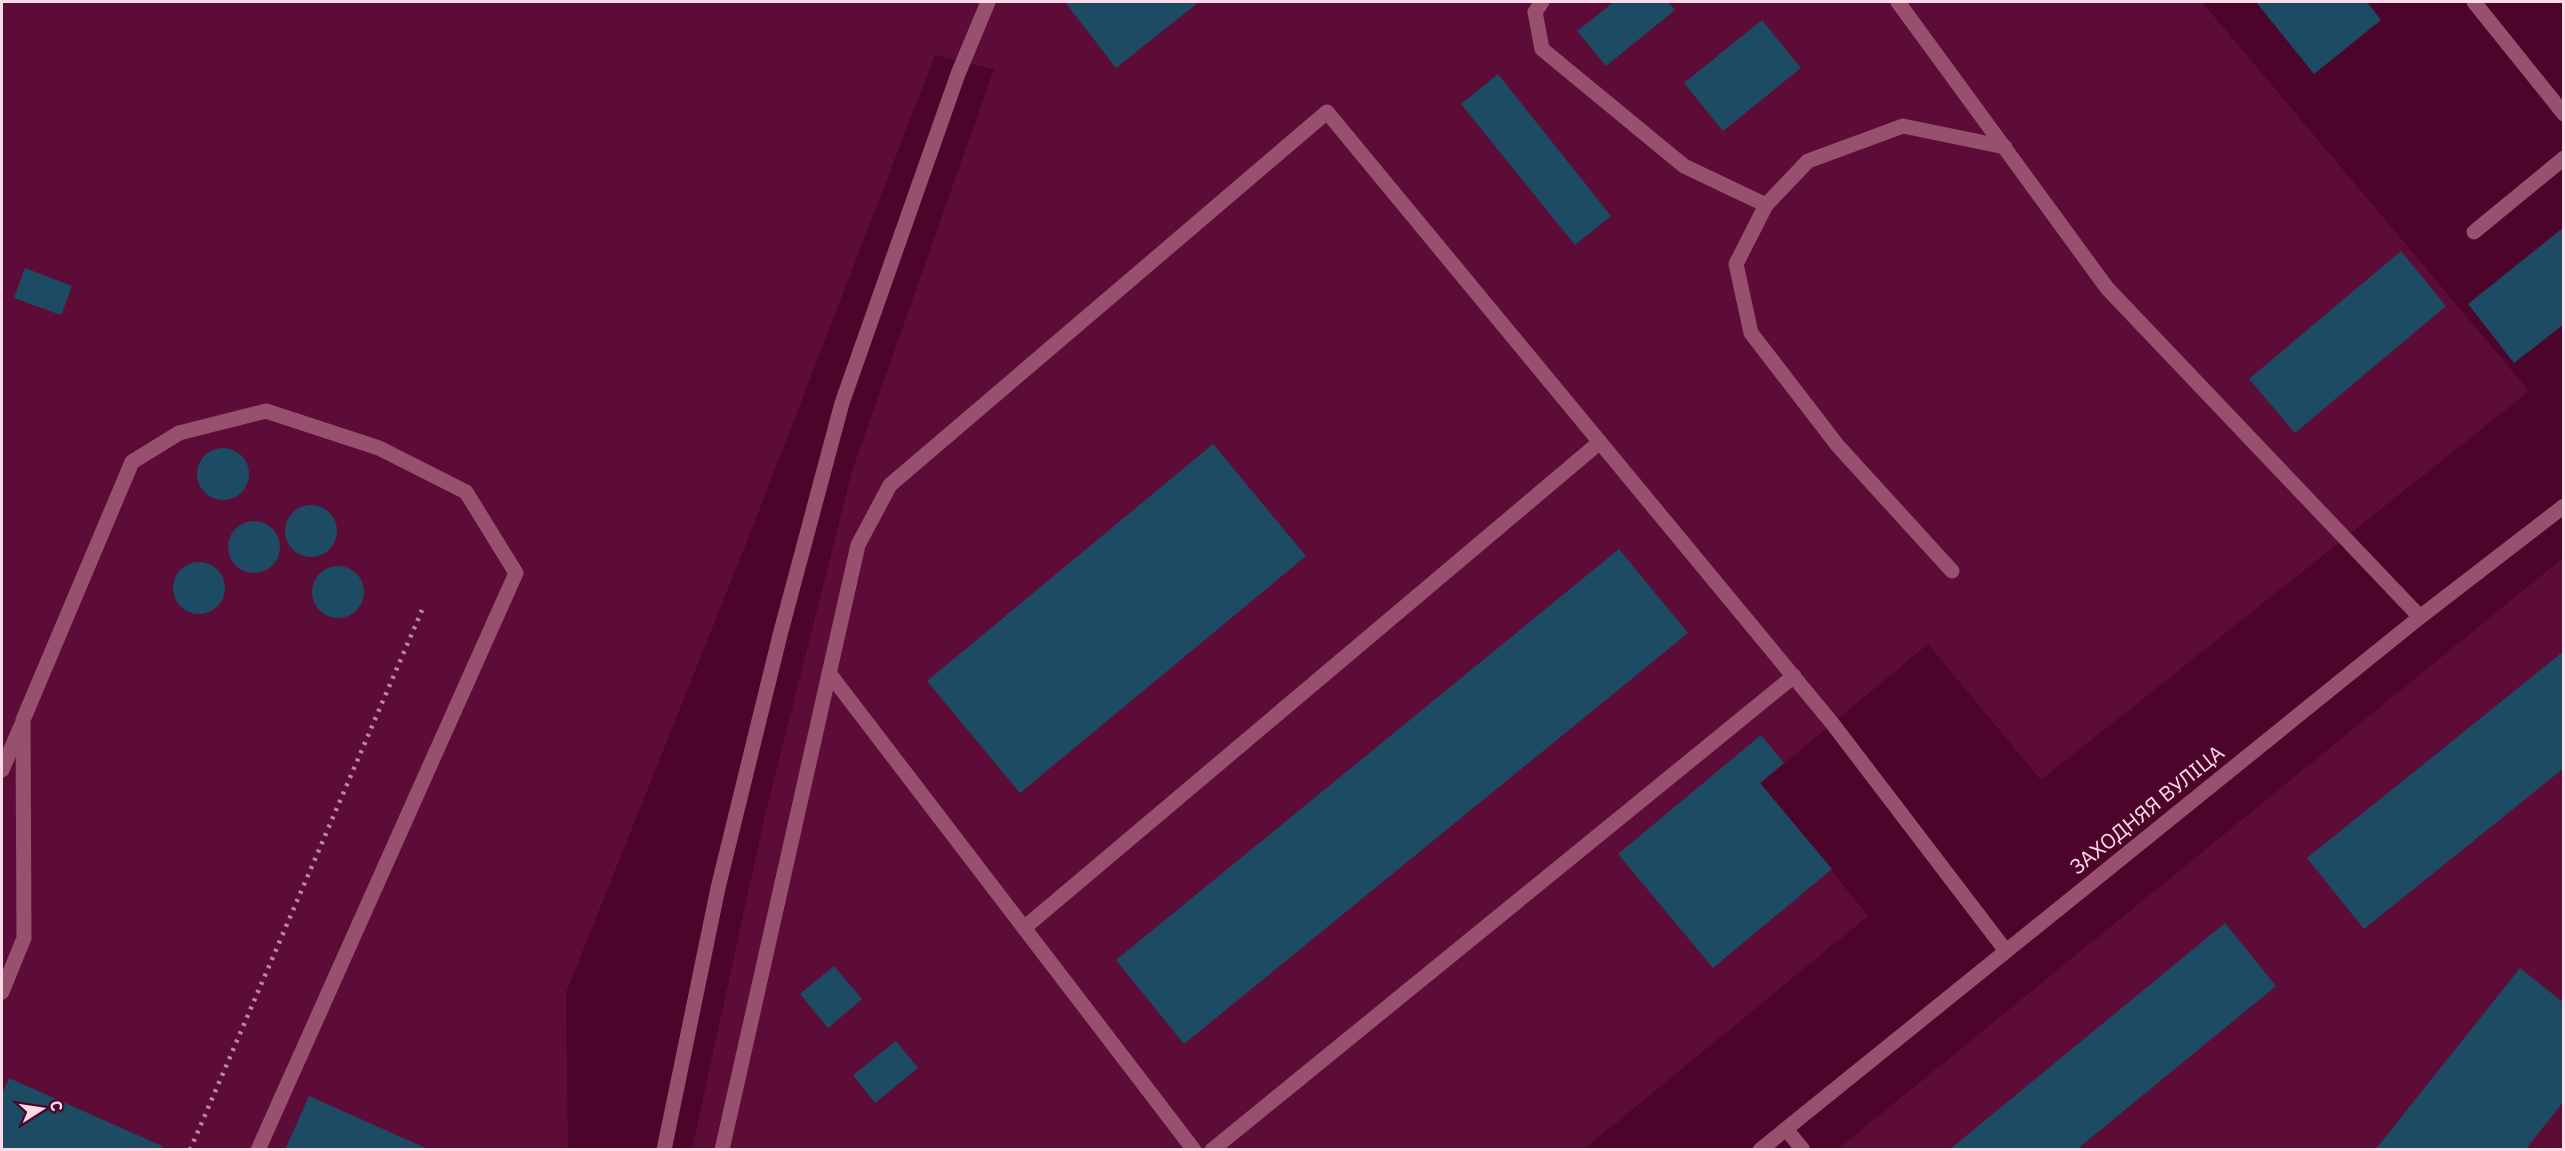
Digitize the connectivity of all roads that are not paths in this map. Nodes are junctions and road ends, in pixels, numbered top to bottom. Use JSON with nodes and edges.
{"nodes":[{"id":1,"x":988,"y":2,"type":"edge"},
{"id":2,"x":1542,"y":2,"type":"edge"},
{"id":3,"x":1898,"y":2,"type":"edge"},
{"id":4,"x":2474,"y":2,"type":"edge"},
{"id":5,"x":2564,"y":114,"type":"edge"},
{"id":6,"x":2005,"y":147,"type":"junction"},
{"id":7,"x":2564,"y":158,"type":"edge"},
{"id":8,"x":1766,"y":205,"type":"junction"},
{"id":9,"x":2474,"y":232,"type":"dead end"},
{"id":10,"x":1600,"y":442,"type":"junction"},
{"id":11,"x":2564,"y":506,"type":"edge"},
{"id":12,"x":1952,"y":571,"type":"dead end"},
{"id":13,"x":2420,"y":617,"type":"junction"},
{"id":14,"x":829,"y":673,"type":"junction"},
{"id":15,"x":1794,"y":676,"type":"junction"},
{"id":16,"x":23,"y":720,"type":"junction"},
{"id":17,"x":2,"y":770,"type":"edge"},
{"id":18,"x":1024,"y":928,"type":"junction"},
{"id":19,"x":2006,"y":951,"type":"junction"},
{"id":20,"x":2,"y":992,"type":"edge"},
{"id":21,"x":1786,"y":1128,"type":"junction"},
{"id":22,"x":258,"y":1149,"type":"edge"},
{"id":23,"x":664,"y":1149,"type":"edge"},
{"id":24,"x":722,"y":1149,"type":"edge"},
{"id":25,"x":1194,"y":1149,"type":"edge"},
{"id":26,"x":1212,"y":1149,"type":"edge"},
{"id":27,"x":1760,"y":1149,"type":"edge"},
{"id":28,"x":1803,"y":1149,"type":"edge"}],
"edges":[{"from":1,"to":23,"type":"street"},
{"from":2,"to":8,"type":"street"},
{"from":3,"to":6,"type":"street"},
{"from":4,"to":5,"type":"street"},
{"from":6,"to":8,"type":"street"},
{"from":6,"to":13,"type":"street"},
{"from":7,"to":9,"type":"street"},
{"from":8,"to":12,"type":"street"},
{"from":10,"to":14,"type":"street"},
{"from":10,"to":15,"type":"street"},
{"from":10,"to":18,"type":"street"},
{"from":11,"to":13,"type":"street","name":"ЗАХОДНЯЯ ВУЛІЦА"},
{"from":13,"to":19,"type":"street","name":"ЗАХОДНЯЯ ВУЛІЦА"},
{"from":14,"to":18,"type":"street"},
{"from":14,"to":24,"type":"street"},
{"from":15,"to":19,"type":"street"},
{"from":15,"to":26,"type":"street"},
{"from":16,"to":17,"type":"street"},
{"from":16,"to":20,"type":"street"},
{"from":16,"to":22,"type":"street"},
{"from":18,"to":25,"type":"street"},
{"from":19,"to":21,"type":"street","name":"ЗАХОДНЯЯ ВУЛІЦА"},
{"from":21,"to":27,"type":"street","name":"ЗАХОДНЯЯ ВУЛІЦА"},
{"from":21,"to":28,"type":"street"}]}
